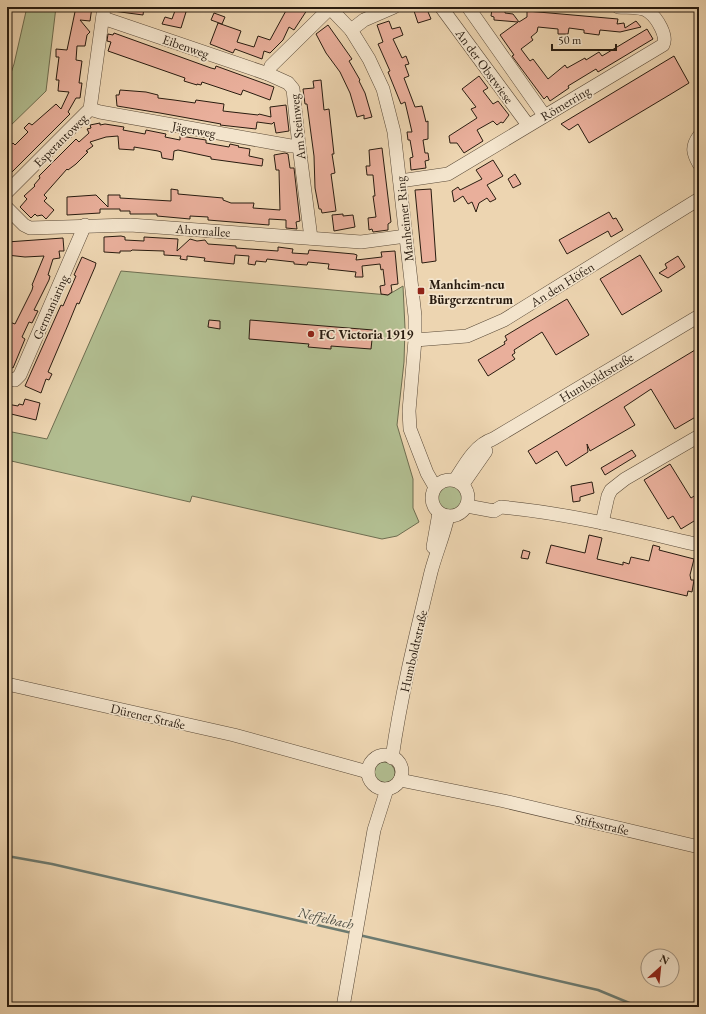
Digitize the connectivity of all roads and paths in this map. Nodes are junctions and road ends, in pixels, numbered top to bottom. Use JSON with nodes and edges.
{"nodes":[{"id":1,"x":394,"y":7,"type":"edge"},
{"id":2,"x":441,"y":7,"type":"edge"},
{"id":3,"x":468,"y":7,"type":"edge"},
{"id":4,"x":618,"y":7,"type":"edge"},
{"id":5,"x":329,"y":8,"type":"edge"},
{"id":6,"x":104,"y":12,"type":"edge"},
{"id":7,"x":351,"y":30,"type":"junction"},
{"id":8,"x":268,"y":74,"type":"junction"},
{"id":9,"x":90,"y":109,"type":"junction"},
{"id":10,"x":544,"y":115,"type":"junction"},
{"id":11,"x":528,"y":125,"type":"junction"},
{"id":12,"x":699,"y":136,"type":"edge"},
{"id":13,"x":299,"y":146,"type":"junction"},
{"id":14,"x":699,"y":164,"type":"edge"},
{"id":15,"x":400,"y":181,"type":"junction"},
{"id":16,"x":7,"y":192,"type":"edge"},
{"id":17,"x":699,"y":199,"type":"edge"},
{"id":18,"x":7,"y":208,"type":"edge"},
{"id":19,"x":85,"y":225,"type":"junction"},
{"id":20,"x":406,"y":236,"type":"junction"},
{"id":21,"x":311,"y":238,"type":"junction"},
{"id":22,"x":699,"y":316,"type":"edge"},
{"id":23,"x":415,"y":340,"type":"junction"},
{"id":24,"x":7,"y":380,"type":"edge"},
{"id":25,"x":699,"y":436,"type":"edge"},
{"id":26,"x":459,"y":482,"type":"junction"},
{"id":27,"x":438,"y":484,"type":"junction"},
{"id":28,"x":468,"y":501,"type":"junction"},
{"id":29,"x":444,"y":515,"type":"junction"},
{"id":30,"x":602,"y":523,"type":"junction"},
{"id":31,"x":699,"y":545,"type":"edge"},
{"id":32,"x":7,"y":684,"type":"edge"},
{"id":33,"x":387,"y":757,"type":"junction"},
{"id":34,"x":369,"y":769,"type":"junction"},
{"id":35,"x":400,"y":775,"type":"junction"},
{"id":36,"x":382,"y":788,"type":"junction"},
{"id":37,"x":699,"y":847,"type":"edge"},
{"id":38,"x":343,"y":1007,"type":"edge"}],
"edges":[{"from":1,"to":7,"type":"street"},
{"from":2,"to":11,"type":"street","name":"An der Obstwiese"},
{"from":3,"to":10,"type":"street","name":"An der Obstwiese"},
{"from":4,"to":10,"type":"street","name":"Römerring"},
{"from":5,"to":7,"type":"street","name":"Manheimer Ring"},
{"from":5,"to":8,"type":"street"},
{"from":6,"to":8,"type":"street","name":"Eibenweg"},
{"from":6,"to":9,"type":"street","name":"Esperantoweg"},
{"from":7,"to":15,"type":"street","name":"Manheimer Ring"},
{"from":8,"to":13,"type":"street","name":"Am Steinweg"},
{"from":9,"to":13,"type":"street","name":"Jägerweg"},
{"from":9,"to":16,"type":"street","name":"Esperantoweg"},
{"from":10,"to":11,"type":"street","name":"Römerring"},
{"from":11,"to":15,"type":"street","name":"Römerring"},
{"from":12,"to":14,"type":"street"},
{"from":13,"to":21,"type":"street","name":"Am Steinweg"},
{"from":15,"to":20,"type":"street","name":"Manheimer Ring"},
{"from":17,"to":23,"type":"street","name":"An den Höfen"},
{"from":18,"to":19,"type":"street","name":"Ahornallee"},
{"from":19,"to":21,"type":"street","name":"Ahornallee"},
{"from":19,"to":24,"type":"street","name":"Germaniaring"},
{"from":20,"to":21,"type":"street","name":"Ahornallee"},
{"from":20,"to":23,"type":"street","name":"Manheimer Ring"},
{"from":22,"to":26,"type":"street","name":"Humboldtstraße"},
{"from":23,"to":27,"type":"street","name":"Manheimer Ring"},
{"from":25,"to":30,"type":"street"},
{"from":26,"to":27,"type":"street"},
{"from":26,"to":28,"type":"street"},
{"from":27,"to":29,"type":"street"},
{"from":28,"to":29,"type":"street"},
{"from":28,"to":30,"type":"street"},
{"from":29,"to":33,"type":"street","name":"Humboldtstraße"},
{"from":30,"to":31,"type":"street"},
{"from":32,"to":34,"type":"street","name":"Dürener Straße"},
{"from":33,"to":34,"type":"street"},
{"from":33,"to":35,"type":"street"},
{"from":34,"to":36,"type":"street"},
{"from":35,"to":36,"type":"street"},
{"from":35,"to":37,"type":"street","name":"Stiftsstraße"},
{"from":36,"to":38,"type":"street"}]}
